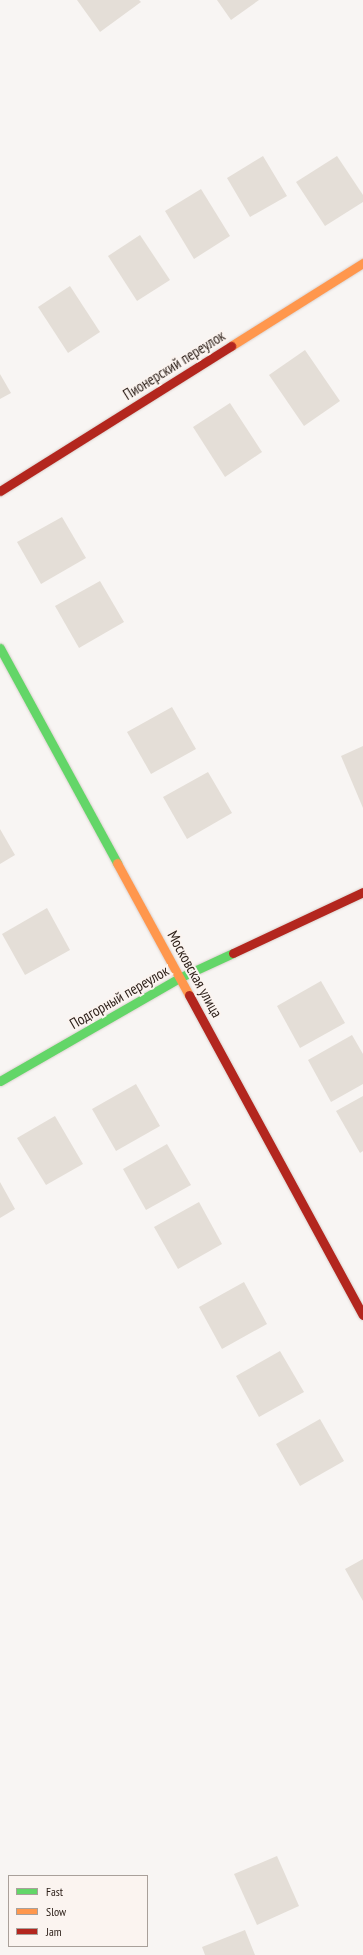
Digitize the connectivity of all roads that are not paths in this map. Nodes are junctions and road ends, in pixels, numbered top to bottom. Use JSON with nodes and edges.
{"nodes":[{"id":1,"x":363,"y":263,"type":"edge"},
{"id":2,"x":0,"y":491,"type":"edge"},
{"id":3,"x":0,"y":648,"type":"edge"},
{"id":4,"x":363,"y":892,"type":"edge"},
{"id":5,"x":181,"y":977,"type":"junction"},
{"id":6,"x":0,"y":1081,"type":"edge"},
{"id":7,"x":363,"y":1315,"type":"edge"}],
"edges":[{"from":1,"to":2,"type":"street","name":"Пионерский переулок"},
{"from":3,"to":5,"type":"street","name":"Московская улица"},
{"from":4,"to":5,"type":"street","name":"Подгорный переулок"},
{"from":5,"to":6,"type":"street","name":"Подгорный переулок"},
{"from":5,"to":7,"type":"street","name":"Московская улица"}]}
